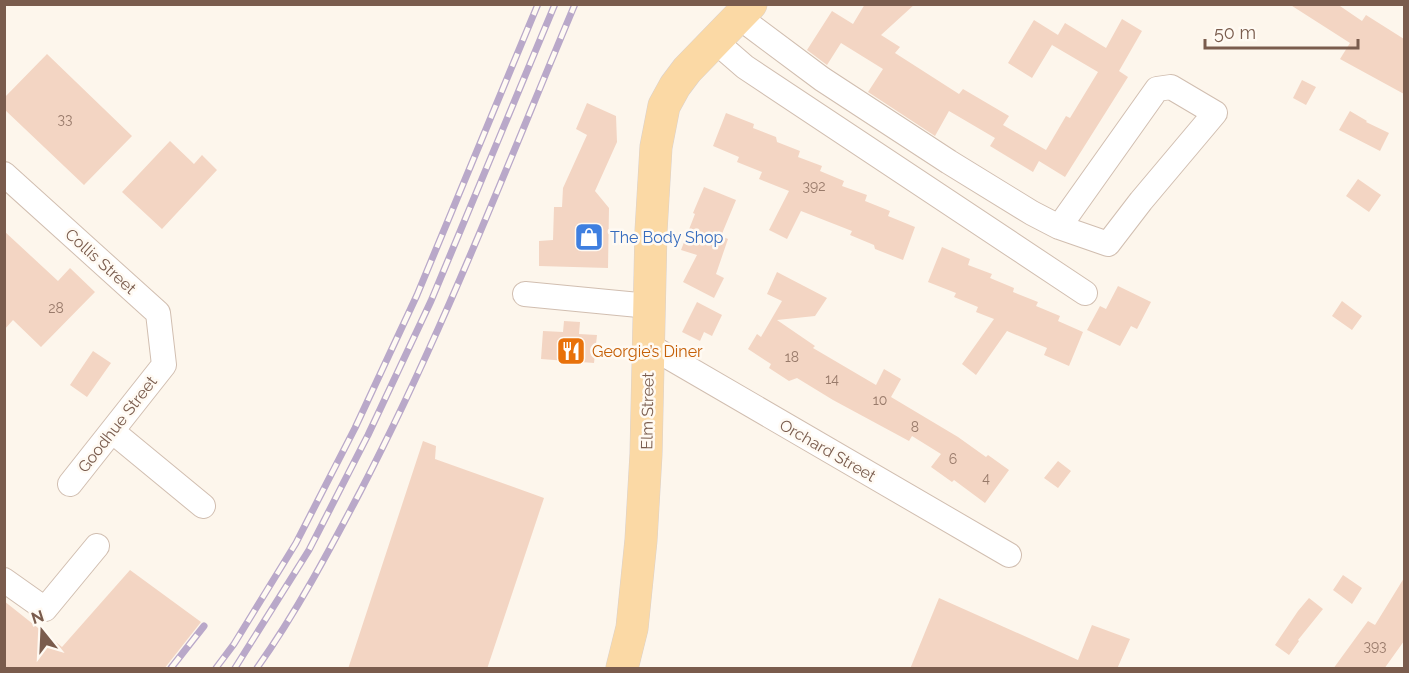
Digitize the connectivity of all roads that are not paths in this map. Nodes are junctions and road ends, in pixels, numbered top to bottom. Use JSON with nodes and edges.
{"nodes":[{"id":1,"x":745,"y":11,"type":"edge"},
{"id":2,"x":715,"y":41,"type":"junction"},
{"id":3,"x":4,"y":174,"type":"edge"},
{"id":4,"x":1059,"y":227,"type":"junction"},
{"id":5,"x":1085,"y":293,"type":"dead end"},
{"id":6,"x":525,"y":294,"type":"dead end"},
{"id":7,"x":649,"y":306,"type":"junction"},
{"id":8,"x":648,"y":345,"type":"junction"},
{"id":9,"x":164,"y":364,"type":"joint"},
{"id":10,"x":112,"y":431,"type":"junction"},
{"id":11,"x":70,"y":484,"type":"dead end"},
{"id":12,"x":203,"y":506,"type":"dead end"},
{"id":13,"x":97,"y":546,"type":"dead end"},
{"id":14,"x":1009,"y":555,"type":"dead end"},
{"id":15,"x":4,"y":580,"type":"edge"},
{"id":16,"x":622,"y":669,"type":"edge"}],
"edges":[{"from":1,"to":2,"type":"main road","name":"Elm Street"},
{"from":1,"to":4,"type":"street"},
{"from":2,"to":5,"type":"street"},
{"from":2,"to":7,"type":"main road","name":"Elm Street"},
{"from":3,"to":9,"type":"street","name":"Collis Street"},
{"from":4,"to":4,"type":"street"},
{"from":6,"to":7,"type":"street"},
{"from":7,"to":8,"type":"main road","name":"Elm Street"},
{"from":8,"to":14,"type":"street","name":"Orchard Street"},
{"from":8,"to":16,"type":"main road","name":"Elm Street"},
{"from":9,"to":10,"type":"street","name":"Goodhue Street"},
{"from":10,"to":11,"type":"street","name":"Goodhue Street"},
{"from":10,"to":12,"type":"street"},
{"from":13,"to":15,"type":"street"}]}
